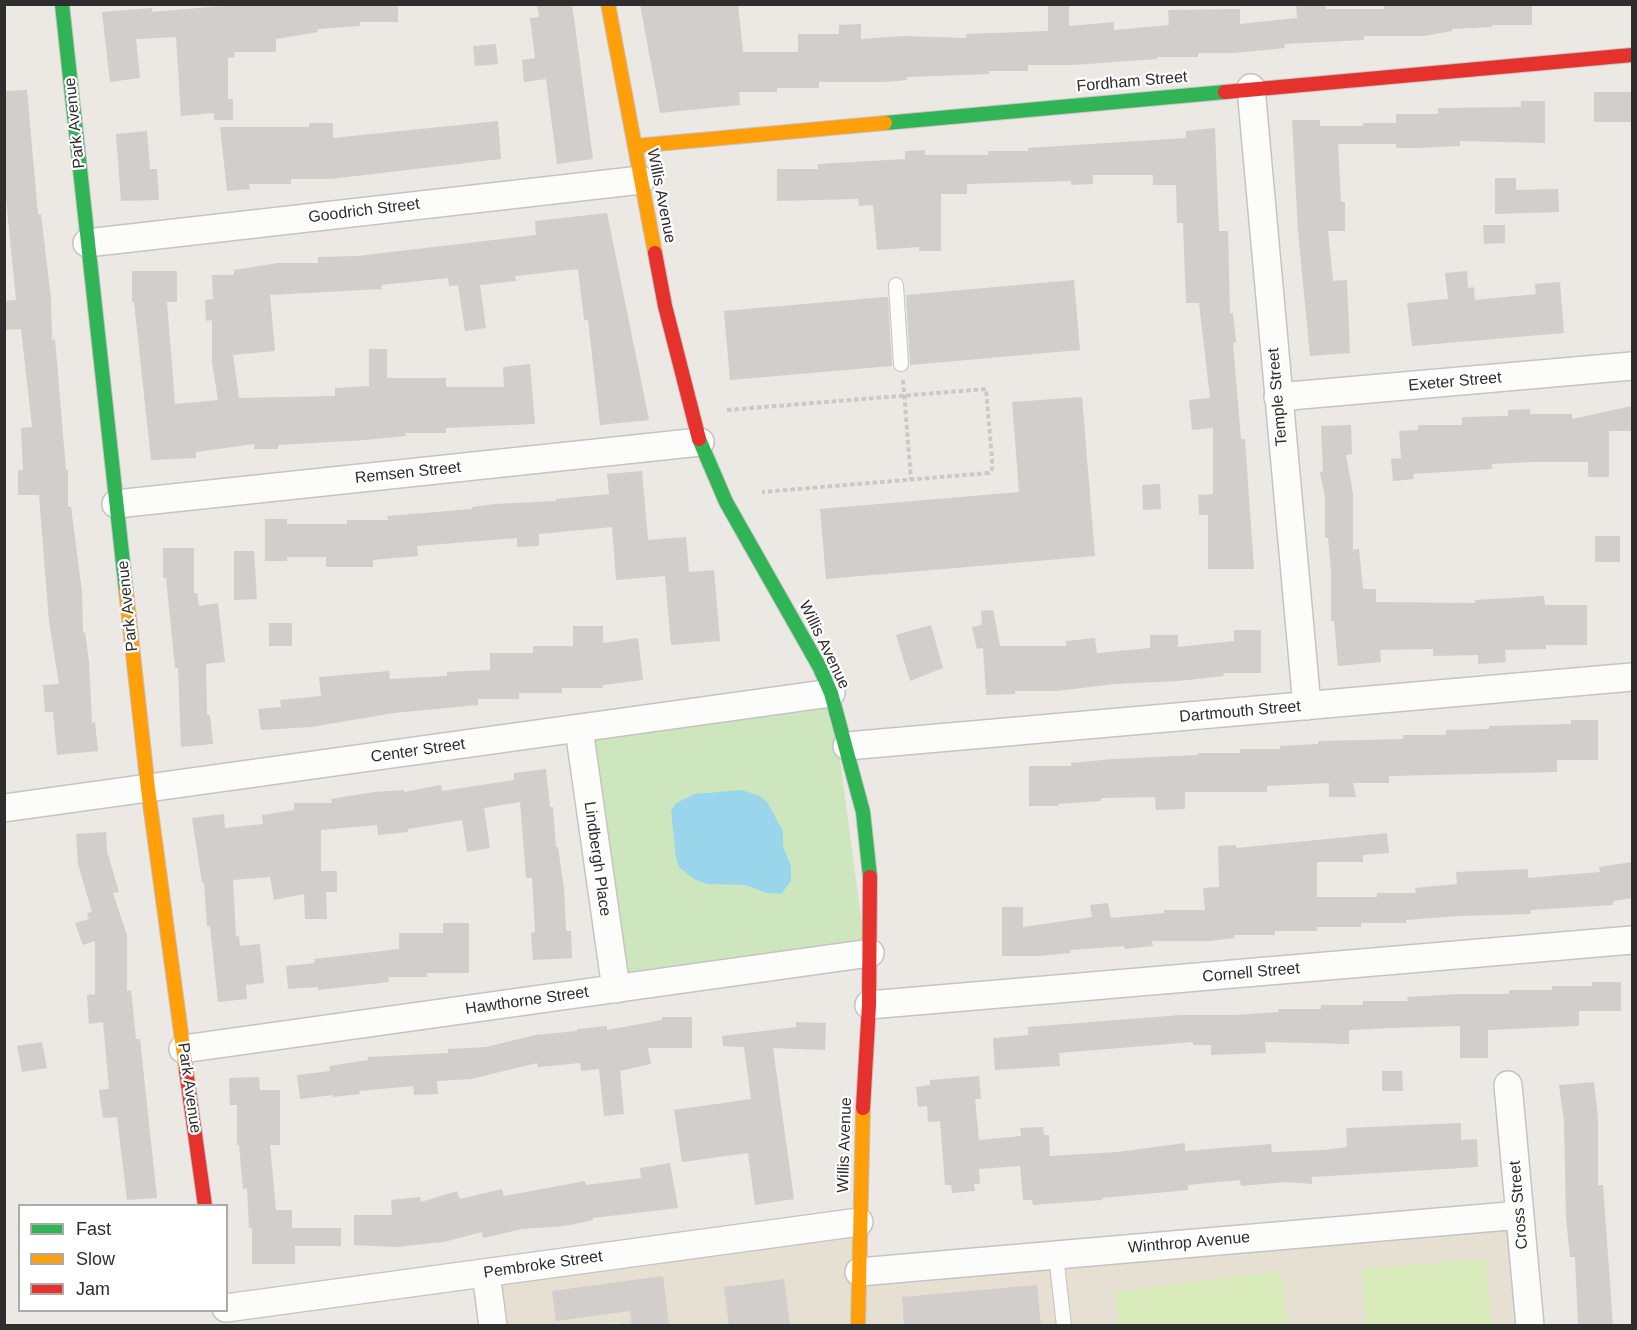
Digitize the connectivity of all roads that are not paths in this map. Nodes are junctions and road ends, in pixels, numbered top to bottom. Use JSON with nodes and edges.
{"nodes":[{"id":1,"x":62,"y":4,"type":"edge"},
{"id":2,"x":608,"y":4,"type":"edge"},
{"id":3,"x":1632,"y":55,"type":"edge"},
{"id":4,"x":1251,"y":88,"type":"junction"},
{"id":5,"x":634,"y":146,"type":"junction"},
{"id":6,"x":641,"y":180,"type":"junction"},
{"id":7,"x":87,"y":243,"type":"junction"},
{"id":8,"x":896,"y":285,"type":"dead end"},
{"id":9,"x":901,"y":364,"type":"road end"},
{"id":10,"x":1632,"y":366,"type":"edge"},
{"id":11,"x":1278,"y":397,"type":"junction"},
{"id":12,"x":700,"y":442,"type":"junction"},
{"id":13,"x":116,"y":504,"type":"junction"},
{"id":14,"x":1632,"y":677,"type":"edge"},
{"id":15,"x":831,"y":693,"type":"junction"},
{"id":16,"x":1307,"y":706,"type":"junction"},
{"id":17,"x":579,"y":729,"type":"junction"},
{"id":18,"x":847,"y":746,"type":"junction"},
{"id":19,"x":148,"y":789,"type":"junction"},
{"id":20,"x":4,"y":808,"type":"edge"},
{"id":21,"x":1632,"y":940,"type":"edge"},
{"id":22,"x":870,"y":953,"type":"junction"},
{"id":23,"x":616,"y":988,"type":"junction"},
{"id":24,"x":869,"y":1005,"type":"junction"},
{"id":25,"x":183,"y":1049,"type":"junction"},
{"id":26,"x":1508,"y":1085,"type":"dead end"},
{"id":27,"x":205,"y":1204,"type":"edge"},
{"id":28,"x":1520,"y":1215,"type":"junction"},
{"id":29,"x":859,"y":1222,"type":"junction"},
{"id":30,"x":1056,"y":1255,"type":"junction"},
{"id":31,"x":859,"y":1272,"type":"junction"},
{"id":32,"x":486,"y":1273,"type":"junction"},
{"id":33,"x":228,"y":1308,"type":"edge"},
{"id":34,"x":493,"y":1326,"type":"edge"},
{"id":35,"x":858,"y":1326,"type":"edge"},
{"id":36,"x":1064,"y":1326,"type":"edge"},
{"id":37,"x":1530,"y":1326,"type":"edge"}],
"edges":[{"from":1,"to":7,"type":"street","name":"Park Avenue"},
{"from":2,"to":5,"type":"street","name":"Willis Avenue"},
{"from":3,"to":4,"type":"street","name":"Fordham Street"},
{"from":4,"to":5,"type":"street","name":"Fordham Street"},
{"from":4,"to":11,"type":"street","name":"Temple Street"},
{"from":5,"to":6,"type":"street","name":"Willis Avenue"},
{"from":6,"to":7,"type":"street","name":"Goodrich Street"},
{"from":6,"to":12,"type":"street","name":"Willis Avenue"},
{"from":7,"to":13,"type":"street","name":"Park Avenue"},
{"from":8,"to":9,"type":"lane"},
{"from":10,"to":11,"type":"street","name":"Exeter Street"},
{"from":11,"to":16,"type":"street","name":"Temple Street"},
{"from":12,"to":13,"type":"street","name":"Remsen Street"},
{"from":12,"to":15,"type":"street","name":"Willis Avenue"},
{"from":13,"to":19,"type":"street","name":"Park Avenue"},
{"from":14,"to":16,"type":"street","name":"Dartmouth Street"},
{"from":15,"to":17,"type":"street","name":"Center Street"},
{"from":15,"to":18,"type":"street","name":"Willis Avenue"},
{"from":16,"to":18,"type":"street","name":"Dartmouth Street"},
{"from":17,"to":19,"type":"street","name":"Center Street"},
{"from":17,"to":23,"type":"street","name":"Lindbergh Place"},
{"from":18,"to":22,"type":"street","name":"Willis Avenue"},
{"from":19,"to":20,"type":"street","name":"Center Street"},
{"from":19,"to":25,"type":"street","name":"Park Avenue"},
{"from":21,"to":24,"type":"street","name":"Cornell Street"},
{"from":22,"to":23,"type":"street","name":"Hawthorne Street"},
{"from":22,"to":24,"type":"street","name":"Willis Avenue"},
{"from":23,"to":25,"type":"street","name":"Hawthorne Street"},
{"from":24,"to":29,"type":"street","name":"Willis Avenue"},
{"from":25,"to":27,"type":"street","name":"Park Avenue"},
{"from":26,"to":28,"type":"street","name":"Cross Street"},
{"from":28,"to":30,"type":"street","name":"Winthrop Avenue"},
{"from":28,"to":37,"type":"street","name":"Cross Street"},
{"from":29,"to":31,"type":"street","name":"Willis Avenue"},
{"from":29,"to":32,"type":"street","name":"Pembroke Street"},
{"from":30,"to":31,"type":"street","name":"Winthrop Avenue"},
{"from":30,"to":36,"type":"lane"},
{"from":31,"to":35,"type":"street","name":"Willis Avenue"},
{"from":32,"to":33,"type":"street","name":"Pembroke Street"},
{"from":32,"to":34,"type":"street"}]}
